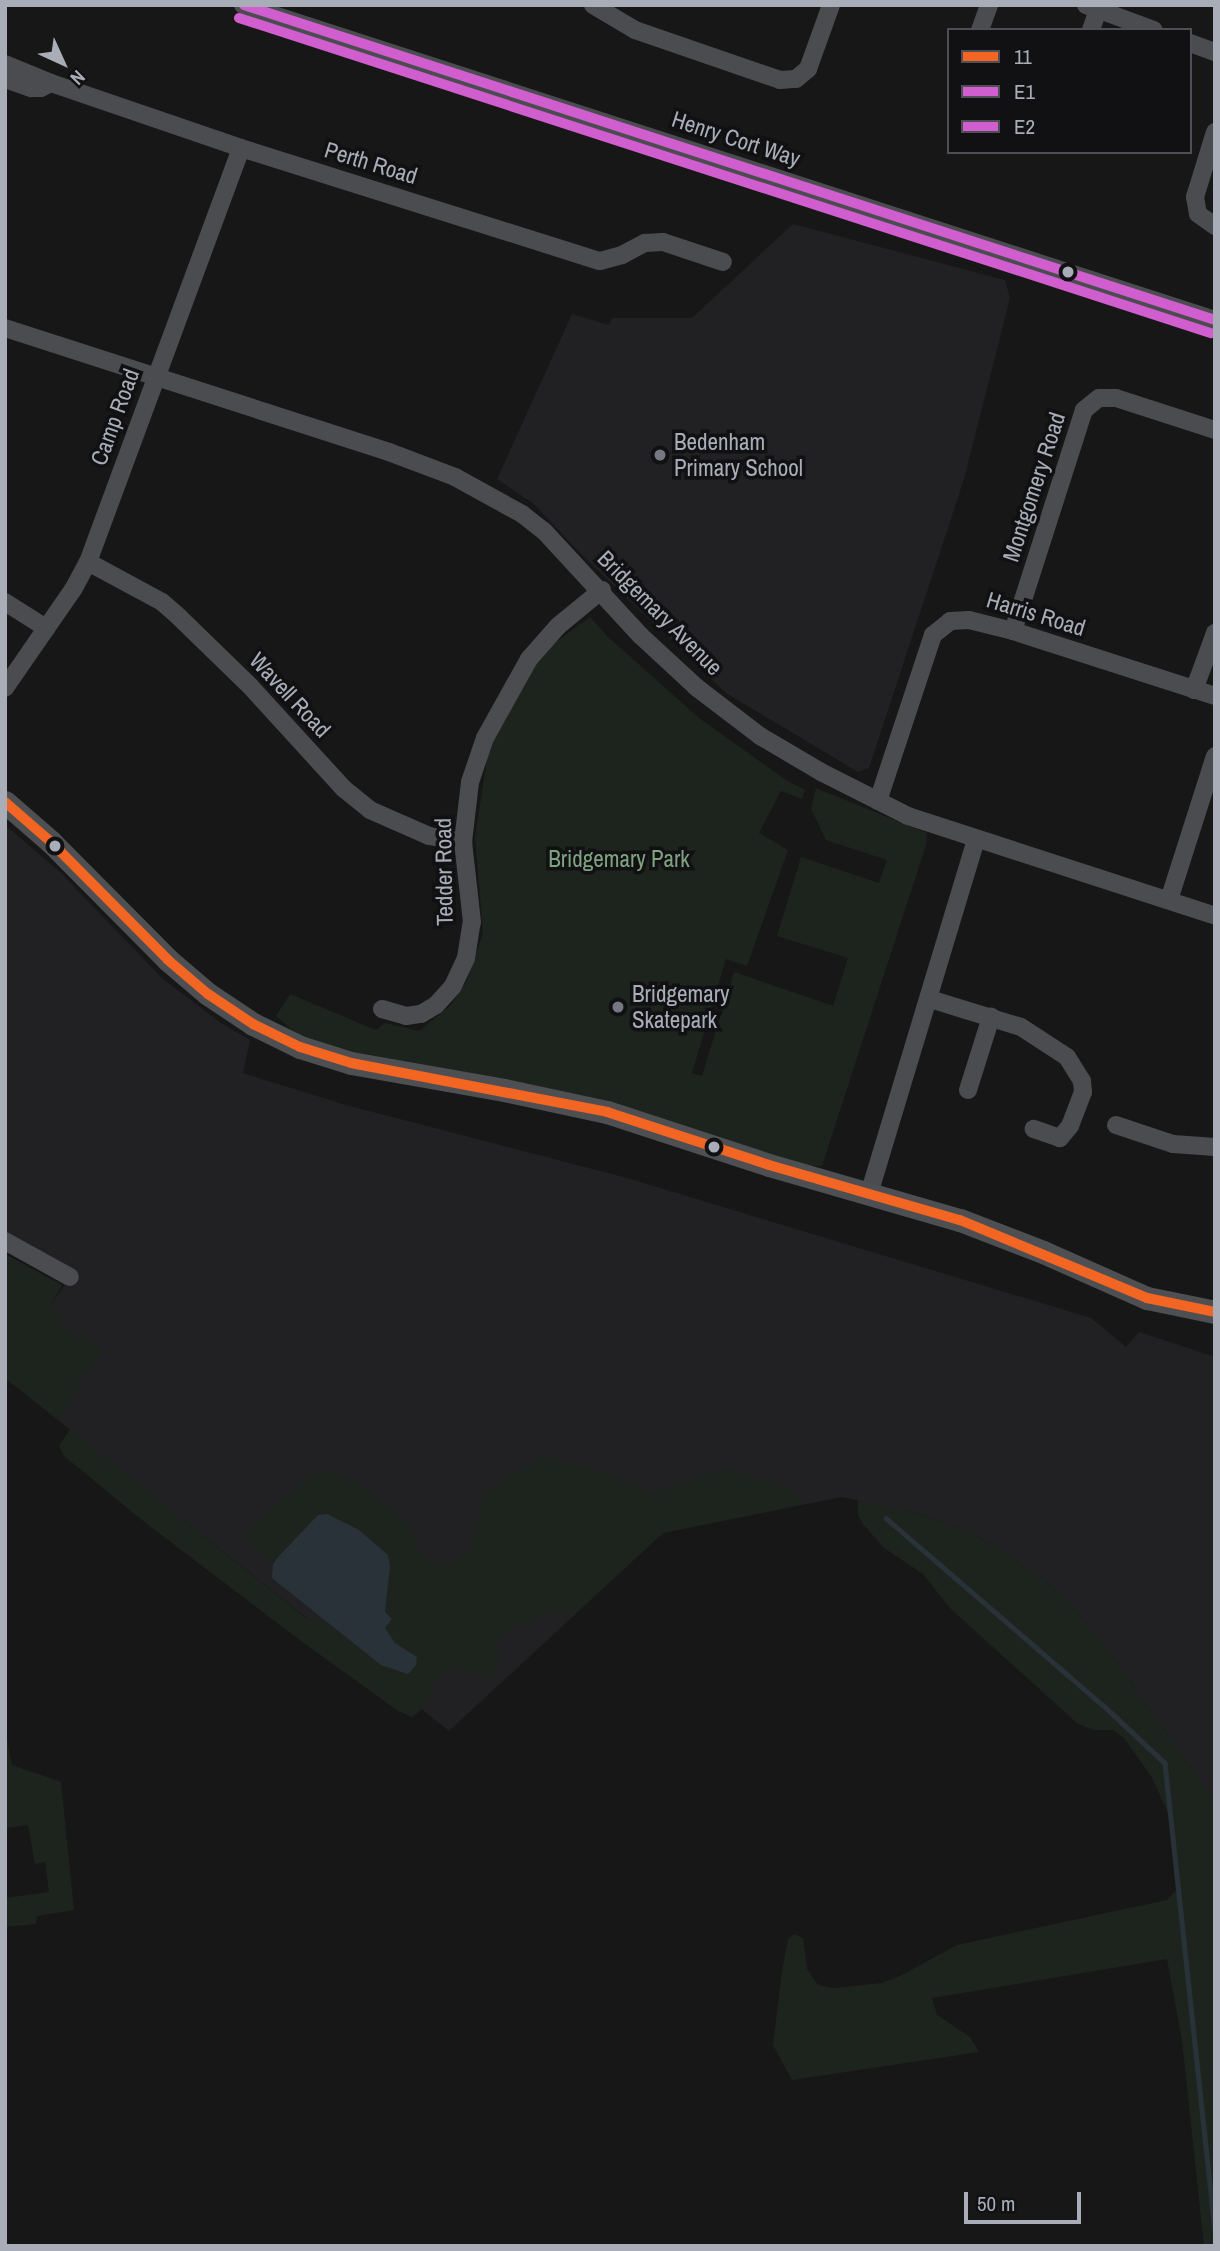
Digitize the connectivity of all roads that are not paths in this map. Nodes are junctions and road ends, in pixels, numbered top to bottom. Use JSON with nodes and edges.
{"nodes":[{"id":1,"x":243,"y":5,"type":"edge"},
{"id":2,"x":593,"y":5,"type":"edge"},
{"id":3,"x":831,"y":5,"type":"edge"},
{"id":4,"x":989,"y":5,"type":"edge"},
{"id":5,"x":1092,"y":7,"type":"edge"},
{"id":6,"x":982,"y":28,"type":"edge"},
{"id":7,"x":1091,"y":28,"type":"edge"},
{"id":8,"x":1148,"y":28,"type":"edge"},
{"id":9,"x":1192,"y":44,"type":"edge"},
{"id":10,"x":1215,"y":52,"type":"edge"},
{"id":11,"x":5,"y":64,"type":"edge"},
{"id":12,"x":5,"y":79,"type":"edge"},
{"id":13,"x":51,"y":83,"type":"junction"},
{"id":14,"x":1215,"y":132,"type":"edge"},
{"id":15,"x":241,"y":148,"type":"junction"},
{"id":16,"x":1215,"y":226,"type":"edge"},
{"id":17,"x":723,"y":262,"type":"dead end"},
{"id":18,"x":1215,"y":320,"type":"edge"},
{"id":19,"x":5,"y":328,"type":"edge"},
{"id":20,"x":155,"y":378,"type":"junction"},
{"id":21,"x":1215,"y":430,"type":"edge"},
{"id":22,"x":89,"y":562,"type":"junction"},
{"id":23,"x":602,"y":590,"type":"junction"},
{"id":24,"x":5,"y":602,"type":"edge"},
{"id":25,"x":46,"y":628,"type":"junction"},
{"id":26,"x":1013,"y":631,"type":"junction"},
{"id":27,"x":1215,"y":633,"type":"edge"},
{"id":28,"x":5,"y":688,"type":"edge"},
{"id":29,"x":1194,"y":690,"type":"junction"},
{"id":30,"x":1215,"y":696,"type":"edge"},
{"id":31,"x":1215,"y":756,"type":"edge"},
{"id":32,"x":1208,"y":796,"type":"edge"},
{"id":33,"x":878,"y":801,"type":"junction"},
{"id":34,"x":5,"y":802,"type":"edge"},
{"id":35,"x":976,"y":839,"type":"junction"},
{"id":36,"x":463,"y":842,"type":"junction"},
{"id":37,"x":1169,"y":900,"type":"junction"},
{"id":38,"x":1215,"y":916,"type":"edge"},
{"id":39,"x":930,"y":999,"type":"junction"},
{"id":40,"x":382,"y":1009,"type":"dead end"},
{"id":41,"x":991,"y":1017,"type":"junction"},
{"id":42,"x":968,"y":1090,"type":"dead end"},
{"id":43,"x":1116,"y":1125,"type":"dead end"},
{"id":44,"x":1034,"y":1129,"type":"dead end"},
{"id":45,"x":1215,"y":1147,"type":"edge"},
{"id":46,"x":869,"y":1194,"type":"junction"},
{"id":47,"x":5,"y":1241,"type":"edge"},
{"id":48,"x":70,"y":1277,"type":"dead end"},
{"id":49,"x":1215,"y":1312,"type":"edge"}],
"edges":[{"from":1,"to":18,"type":"street","name":"Henry Cort Way"},
{"from":2,"to":3,"type":"street"},
{"from":4,"to":6,"type":"street"},
{"from":5,"to":7,"type":"street"},
{"from":5,"to":8,"type":"street"},
{"from":9,"to":10,"type":"street"},
{"from":11,"to":13,"type":"street"},
{"from":12,"to":13,"type":"street","name":"Perth Road"},
{"from":13,"to":15,"type":"street","name":"Perth Road"},
{"from":14,"to":16,"type":"street"},
{"from":15,"to":17,"type":"street","name":"Perth Road"},
{"from":15,"to":20,"type":"street","name":"Camp Road"},
{"from":19,"to":20,"type":"street","name":"Bridgemary Avenue"},
{"from":20,"to":22,"type":"street","name":"Camp Road"},
{"from":20,"to":23,"type":"street","name":"Bridgemary Avenue"},
{"from":21,"to":26,"type":"street","name":"Montgomery Road"},
{"from":22,"to":25,"type":"street","name":"Camp Road"},
{"from":22,"to":36,"type":"street","name":"Wavell Road"},
{"from":23,"to":33,"type":"street","name":"Bridgemary Avenue"},
{"from":23,"to":36,"type":"street","name":"Tedder Road"},
{"from":24,"to":25,"type":"street"},
{"from":25,"to":28,"type":"street","name":"Camp Road"},
{"from":26,"to":29,"type":"street","name":"Harris Road"},
{"from":26,"to":33,"type":"street","name":"Harris Road"},
{"from":27,"to":29,"type":"street"},
{"from":29,"to":30,"type":"street","name":"Harris Road"},
{"from":31,"to":32,"type":"street"},
{"from":32,"to":37,"type":"street"},
{"from":33,"to":35,"type":"street","name":"Bridgemary Avenue"},
{"from":34,"to":46,"type":"main road"},
{"from":35,"to":37,"type":"street","name":"Bridgemary Avenue"},
{"from":35,"to":39,"type":"street"},
{"from":36,"to":40,"type":"street","name":"Tedder Road"},
{"from":37,"to":38,"type":"street","name":"Bridgemary Avenue"},
{"from":39,"to":41,"type":"street"},
{"from":39,"to":46,"type":"street"},
{"from":41,"to":42,"type":"street"},
{"from":41,"to":44,"type":"street"},
{"from":43,"to":45,"type":"street"},
{"from":46,"to":49,"type":"main road"},
{"from":47,"to":48,"type":"street"}]}
